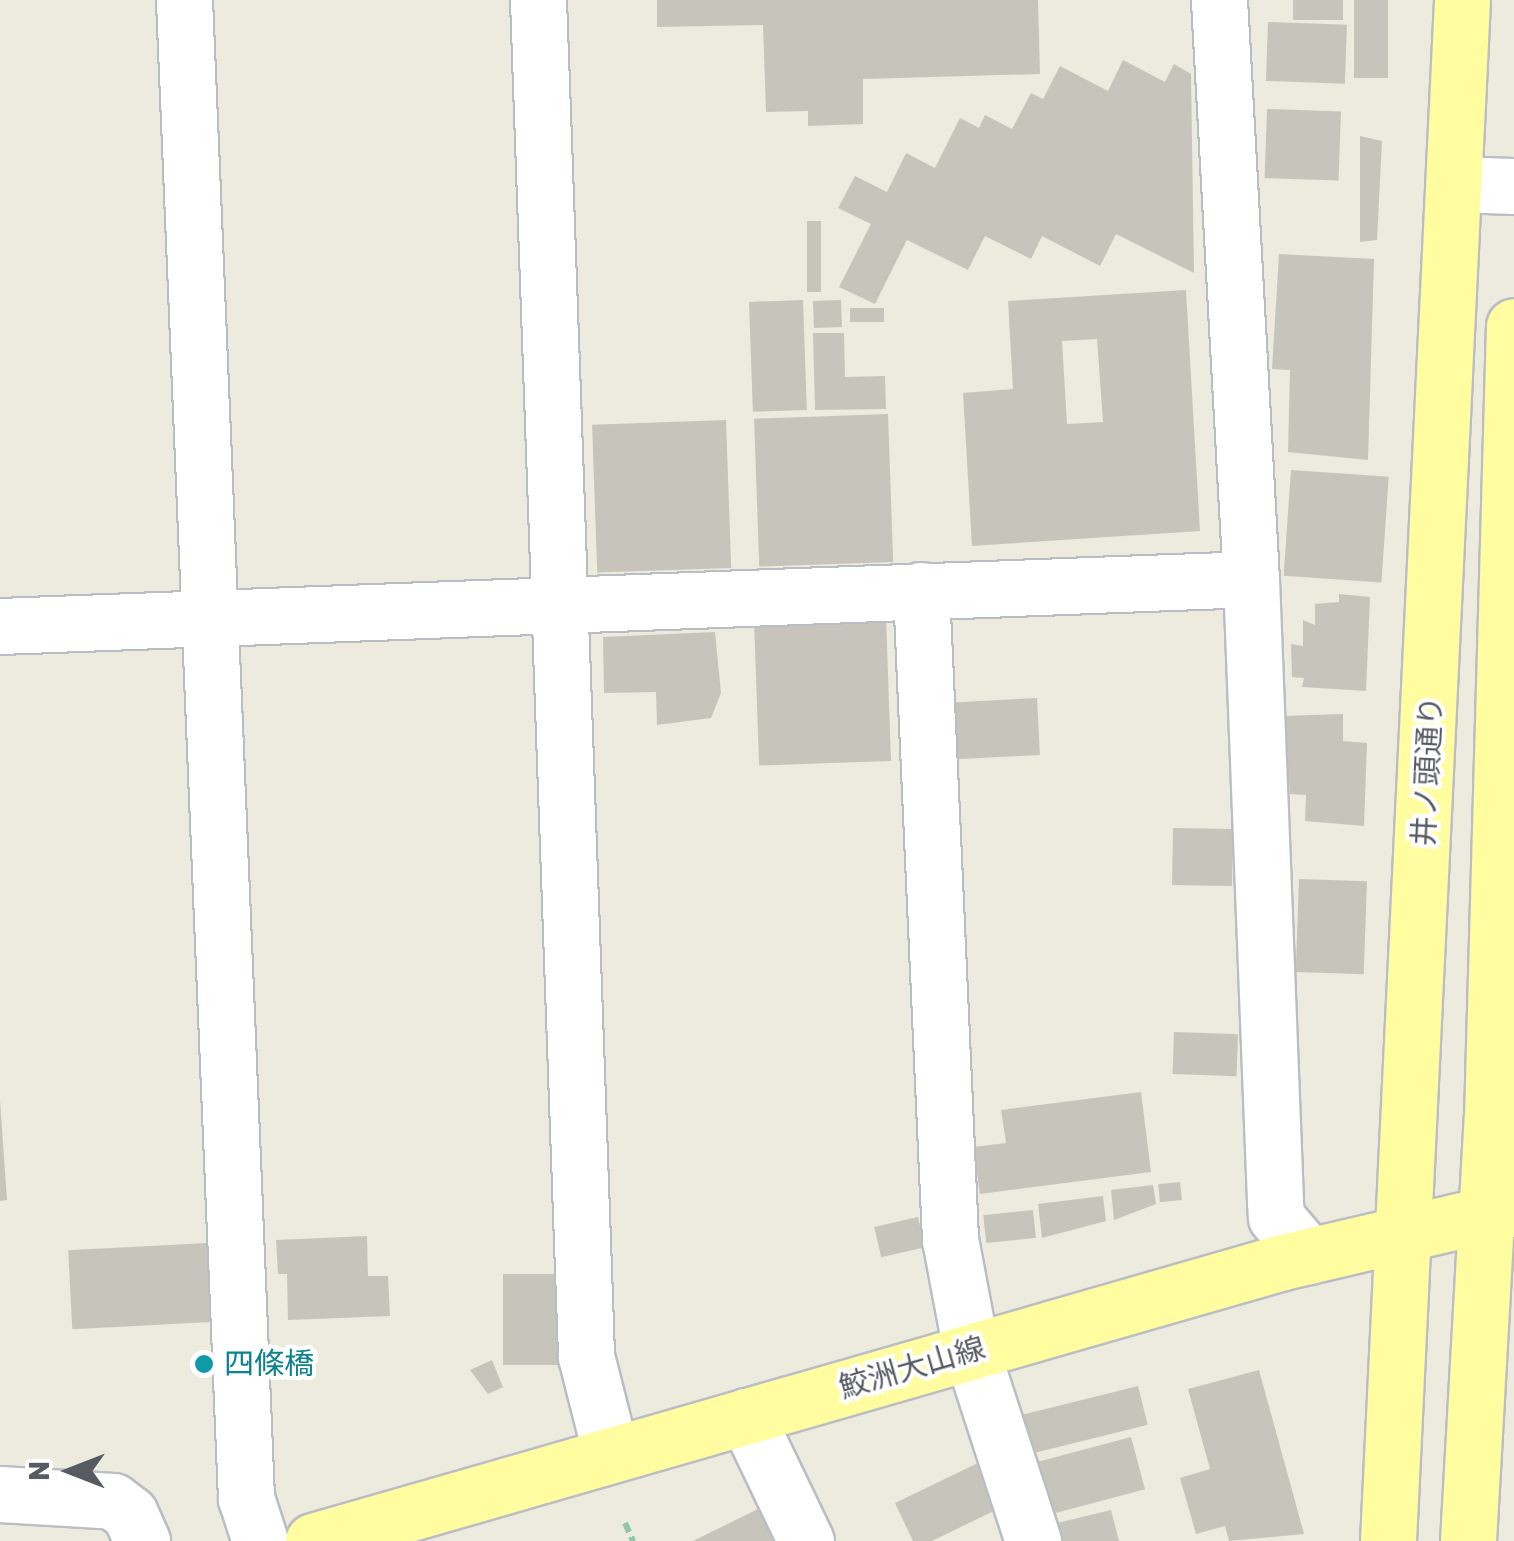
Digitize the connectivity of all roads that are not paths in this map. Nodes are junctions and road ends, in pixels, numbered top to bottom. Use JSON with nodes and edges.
{"nodes":[{"id":1,"x":184,"y":0,"type":"edge"},
{"id":2,"x":538,"y":0,"type":"edge"},
{"id":3,"x":1219,"y":0,"type":"edge"},
{"id":4,"x":1462,"y":0,"type":"edge"},
{"id":5,"x":1456,"y":184,"type":"junction"},
{"id":6,"x":1514,"y":186,"type":"edge"},
{"id":7,"x":1514,"y":326,"type":"edge"},
{"id":8,"x":1251,"y":578,"type":"junction"},
{"id":9,"x":921,"y":590,"type":"junction"},
{"id":10,"x":564,"y":604,"type":"junction"},
{"id":11,"x":210,"y":618,"type":"junction"},
{"id":12,"x":0,"y":626,"type":"edge"},
{"id":13,"x":1499,"y":1212,"type":"edge"},
{"id":14,"x":1404,"y":1233,"type":"junction"},
{"id":15,"x":1310,"y":1256,"type":"junction"},
{"id":16,"x":971,"y":1350,"type":"junction"},
{"id":17,"x":746,"y":1416,"type":"junction"},
{"id":18,"x":611,"y":1455,"type":"junction"},
{"id":19,"x":0,"y":1494,"type":"edge"},
{"id":20,"x":142,"y":1541,"type":"edge"},
{"id":21,"x":260,"y":1541,"type":"edge"},
{"id":22,"x":314,"y":1541,"type":"edge"},
{"id":23,"x":806,"y":1541,"type":"edge"},
{"id":24,"x":1033,"y":1541,"type":"edge"},
{"id":25,"x":1388,"y":1541,"type":"edge"},
{"id":26,"x":1468,"y":1541,"type":"edge"}],
"edges":[{"from":1,"to":11,"type":"street"},
{"from":2,"to":10,"type":"street"},
{"from":3,"to":8,"type":"street"},
{"from":4,"to":5,"type":"main road","name":"井ノ頭通り"},
{"from":5,"to":6,"type":"street"},
{"from":5,"to":14,"type":"main road","name":"井ノ頭通り"},
{"from":7,"to":13,"type":"main road"},
{"from":8,"to":9,"type":"street"},
{"from":8,"to":15,"type":"street"},
{"from":9,"to":10,"type":"street"},
{"from":9,"to":16,"type":"street"},
{"from":10,"to":11,"type":"street"},
{"from":10,"to":18,"type":"street"},
{"from":11,"to":12,"type":"street"},
{"from":11,"to":21,"type":"street"},
{"from":13,"to":14,"type":"main road","name":"鮫洲大山線"},
{"from":13,"to":26,"type":"main road"},
{"from":14,"to":15,"type":"main road","name":"鮫洲大山線"},
{"from":14,"to":25,"type":"main road","name":"井ノ頭通り"},
{"from":15,"to":16,"type":"main road","name":"鮫洲大山線"},
{"from":16,"to":17,"type":"main road","name":"鮫洲大山線"},
{"from":16,"to":24,"type":"street"},
{"from":17,"to":18,"type":"main road","name":"鮫洲大山線"},
{"from":17,"to":23,"type":"street"},
{"from":18,"to":22,"type":"main road","name":"鮫洲大山線"},
{"from":19,"to":20,"type":"street"}]}
